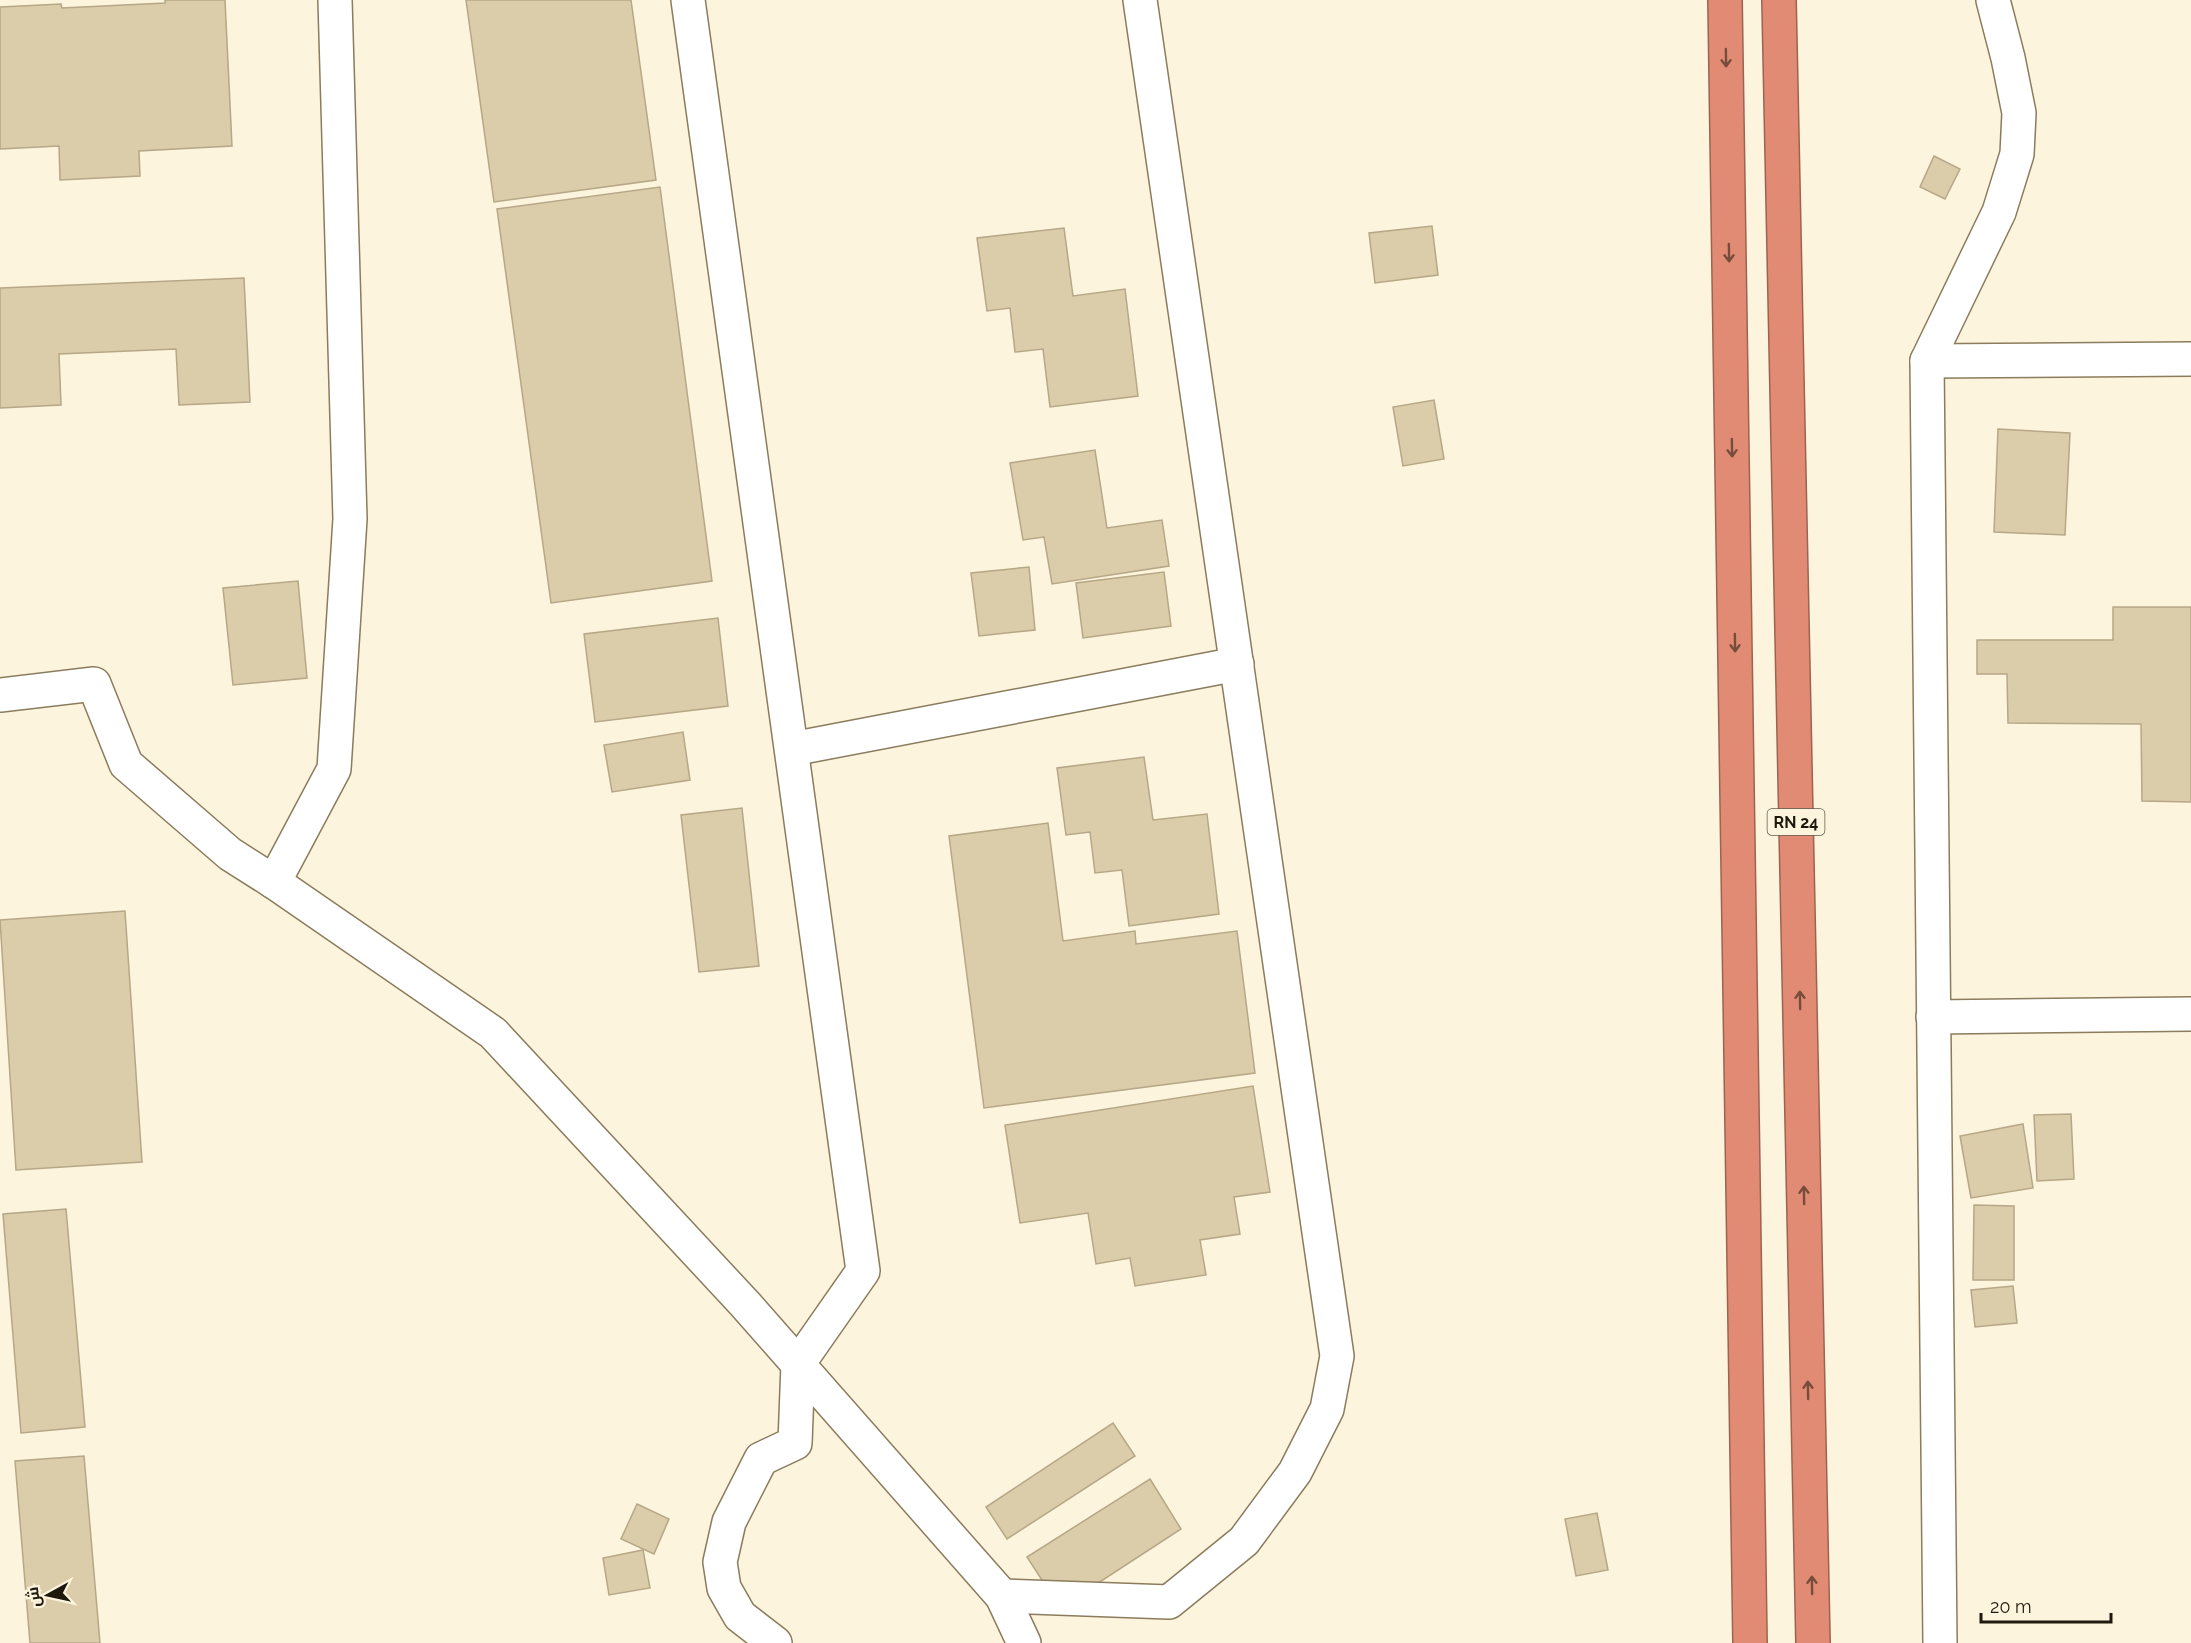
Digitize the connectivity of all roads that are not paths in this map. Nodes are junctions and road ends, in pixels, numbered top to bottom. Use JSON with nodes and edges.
{"nodes":[{"id":1,"x":335,"y":0,"type":"edge"},
{"id":2,"x":688,"y":0,"type":"edge"},
{"id":3,"x":1140,"y":0,"type":"edge"},
{"id":4,"x":1725,"y":0,"type":"edge"},
{"id":5,"x":1779,"y":0,"type":"edge"},
{"id":6,"x":1993,"y":0,"type":"edge"},
{"id":7,"x":2191,"y":358,"type":"edge"},
{"id":8,"x":1927,"y":361,"type":"junction"},
{"id":9,"x":1237,"y":664,"type":"junction"},
{"id":10,"x":0,"y":695,"type":"edge"},
{"id":11,"x":792,"y":749,"type":"junction"},
{"id":12,"x":274,"y":882,"type":"junction"},
{"id":13,"x":2191,"y":1014,"type":"edge"},
{"id":14,"x":1933,"y":1017,"type":"junction"},
{"id":15,"x":798,"y":1364,"type":"junction"},
{"id":16,"x":1002,"y":1596,"type":"junction"},
{"id":17,"x":775,"y":1643,"type":"edge"},
{"id":18,"x":1024,"y":1643,"type":"edge"},
{"id":19,"x":1750,"y":1643,"type":"edge"},
{"id":20,"x":1813,"y":1643,"type":"edge"},
{"id":21,"x":1940,"y":1643,"type":"edge"}],
"edges":[{"from":1,"to":12,"type":"lane"},
{"from":2,"to":11,"type":"lane"},
{"from":3,"to":9,"type":"lane"},
{"from":4,"to":19,"type":"highway","one_way":true},
{"from":20,"to":5,"type":"highway","number":"RN 24","one_way":true},
{"from":6,"to":8,"type":"lane"},
{"from":7,"to":8,"type":"lane"},
{"from":8,"to":14,"type":"lane"},
{"from":9,"to":11,"type":"lane"},
{"from":9,"to":16,"type":"lane"},
{"from":10,"to":12,"type":"lane"},
{"from":11,"to":15,"type":"lane"},
{"from":12,"to":15,"type":"lane"},
{"from":13,"to":14,"type":"lane"},
{"from":14,"to":21,"type":"lane"},
{"from":15,"to":16,"type":"lane"},
{"from":15,"to":17,"type":"lane"},
{"from":16,"to":18,"type":"lane"}]}
